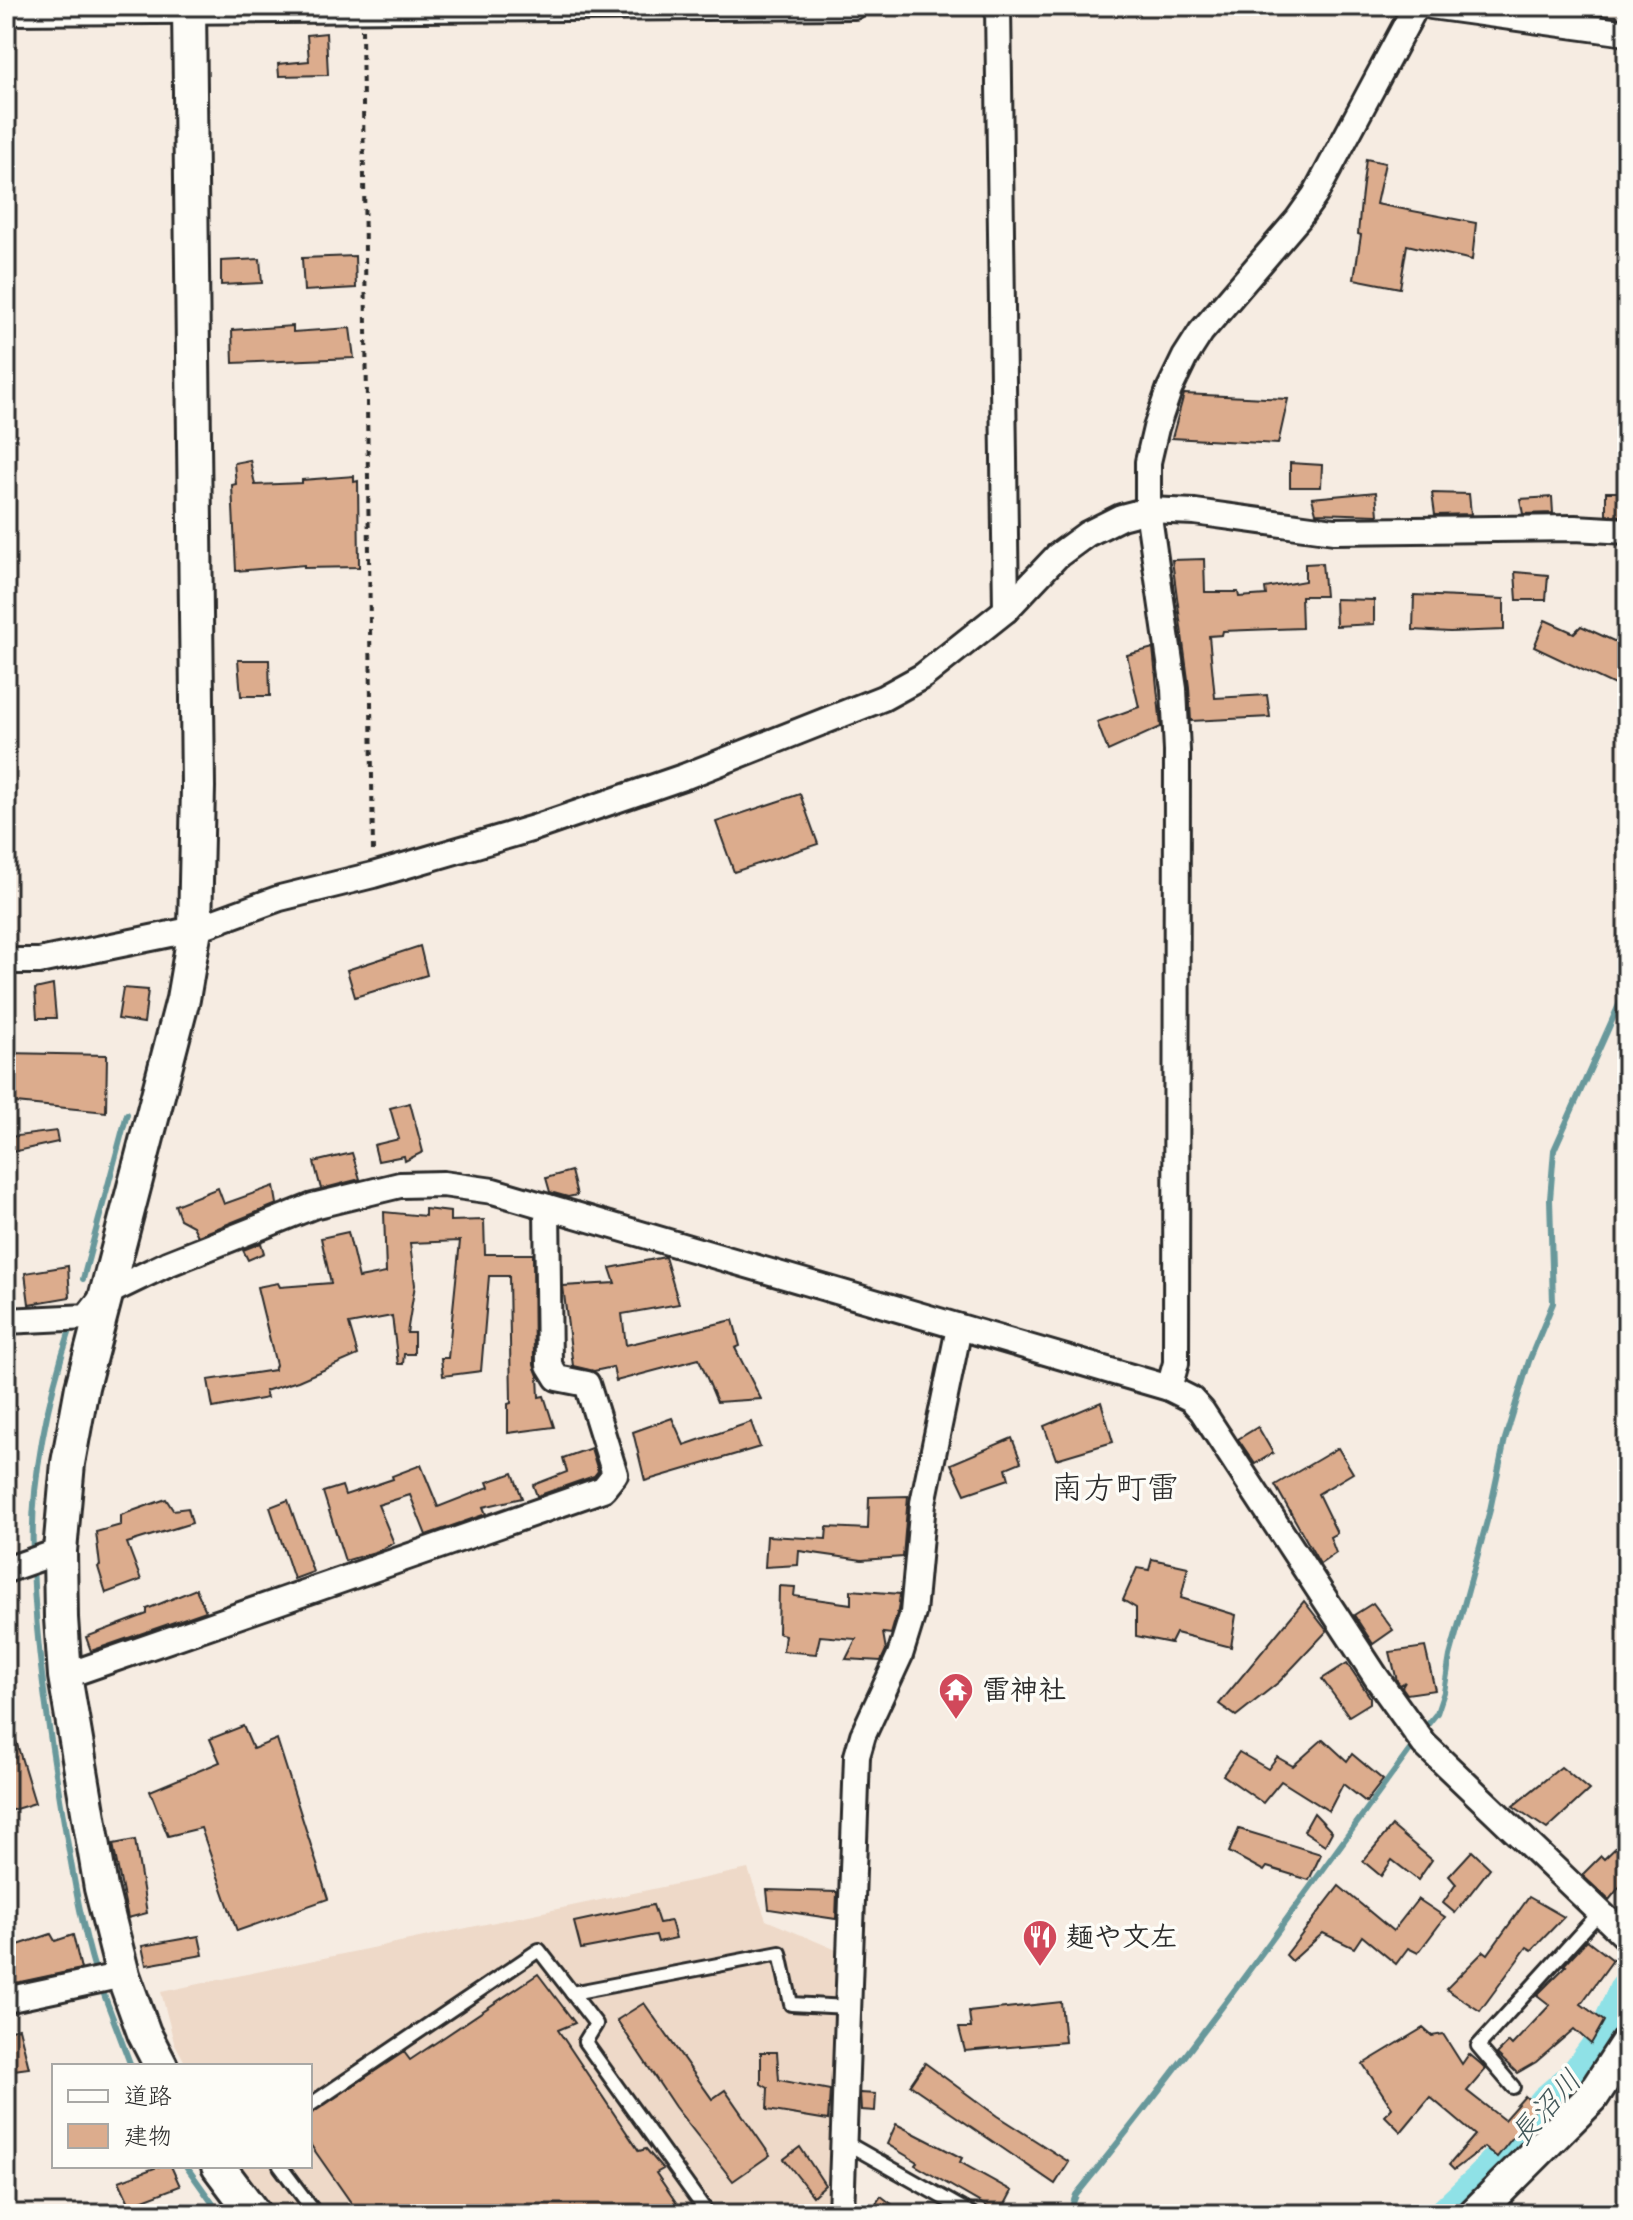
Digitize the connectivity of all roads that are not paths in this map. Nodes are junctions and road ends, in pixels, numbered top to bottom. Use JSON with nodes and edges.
{"nodes":[{"id":1,"x":854,"y":6,"type":"edge"},
{"id":2,"x":998,"y":6,"type":"edge"},
{"id":3,"x":1416,"y":6,"type":"edge"},
{"id":4,"x":1431,"y":6,"type":"edge"},
{"id":5,"x":189,"y":9,"type":"edge"},
{"id":6,"x":6,"y":12,"type":"edge"},
{"id":7,"x":1627,"y":33,"type":"edge"},
{"id":8,"x":1148,"y":510,"type":"junction"},
{"id":9,"x":1627,"y":531,"type":"edge"},
{"id":10,"x":1006,"y":610,"type":"junction"},
{"id":11,"x":195,"y":929,"type":"junction"},
{"id":12,"x":6,"y":961,"type":"edge"},
{"id":13,"x":547,"y":1207,"type":"junction"},
{"id":14,"x":105,"y":1294,"type":"junction"},
{"id":15,"x":6,"y":1321,"type":"edge"},
{"id":16,"x":959,"y":1328,"type":"junction"},
{"id":17,"x":1169,"y":1388,"type":"junction"},
{"id":18,"x":33,"y":1560,"type":"edge"},
{"id":19,"x":65,"y":1676,"type":"junction"},
{"id":20,"x":1600,"y":1912,"type":"junction"},
{"id":21,"x":1627,"y":1938,"type":"edge"},
{"id":22,"x":107,"y":1978,"type":"junction"},
{"id":23,"x":572,"y":1993,"type":"junction"},
{"id":24,"x":6,"y":2000,"type":"edge"},
{"id":25,"x":848,"y":2007,"type":"junction"},
{"id":26,"x":1627,"y":2043,"type":"edge"},
{"id":27,"x":160,"y":2064,"type":"edge"},
{"id":28,"x":1513,"y":2087,"type":"dead end"},
{"id":29,"x":312,"y":2104,"type":"edge"},
{"id":30,"x":843,"y":2141,"type":"junction"},
{"id":31,"x":220,"y":2168,"type":"edge"},
{"id":32,"x":282,"y":2168,"type":"edge"},
{"id":33,"x":254,"y":2214,"type":"edge"},
{"id":34,"x":316,"y":2214,"type":"edge"},
{"id":35,"x":708,"y":2214,"type":"edge"},
{"id":36,"x":841,"y":2214,"type":"edge"},
{"id":37,"x":972,"y":2214,"type":"edge"},
{"id":38,"x":1475,"y":2214,"type":"edge"}],
"edges":[{"from":1,"to":5,"type":"street"},
{"from":2,"to":10,"type":"street"},
{"from":3,"to":8,"type":"street"},
{"from":4,"to":7,"type":"street"},
{"from":5,"to":6,"type":"street"},
{"from":5,"to":11,"type":"street"},
{"from":8,"to":9,"type":"street"},
{"from":8,"to":10,"type":"street"},
{"from":8,"to":17,"type":"street"},
{"from":10,"to":11,"type":"street"},
{"from":11,"to":12,"type":"street"},
{"from":11,"to":14,"type":"street"},
{"from":13,"to":14,"type":"street"},
{"from":13,"to":16,"type":"street"},
{"from":13,"to":19,"type":"street"},
{"from":14,"to":15,"type":"street"},
{"from":14,"to":18,"type":"street"},
{"from":16,"to":17,"type":"street"},
{"from":16,"to":25,"type":"street"},
{"from":17,"to":20,"type":"street"},
{"from":18,"to":19,"type":"street"},
{"from":19,"to":22,"type":"street"},
{"from":20,"to":21,"type":"street"},
{"from":20,"to":28,"type":"lane"},
{"from":22,"to":24,"type":"street"},
{"from":22,"to":27,"type":"street"},
{"from":23,"to":25,"type":"lane"},
{"from":23,"to":29,"type":"lane"},
{"from":23,"to":35,"type":"lane"},
{"from":25,"to":30,"type":"street"},
{"from":26,"to":38,"type":"street"},
{"from":30,"to":36,"type":"street"},
{"from":30,"to":37,"type":"lane"},
{"from":31,"to":33,"type":"street"},
{"from":32,"to":34,"type":"lane"}]}
